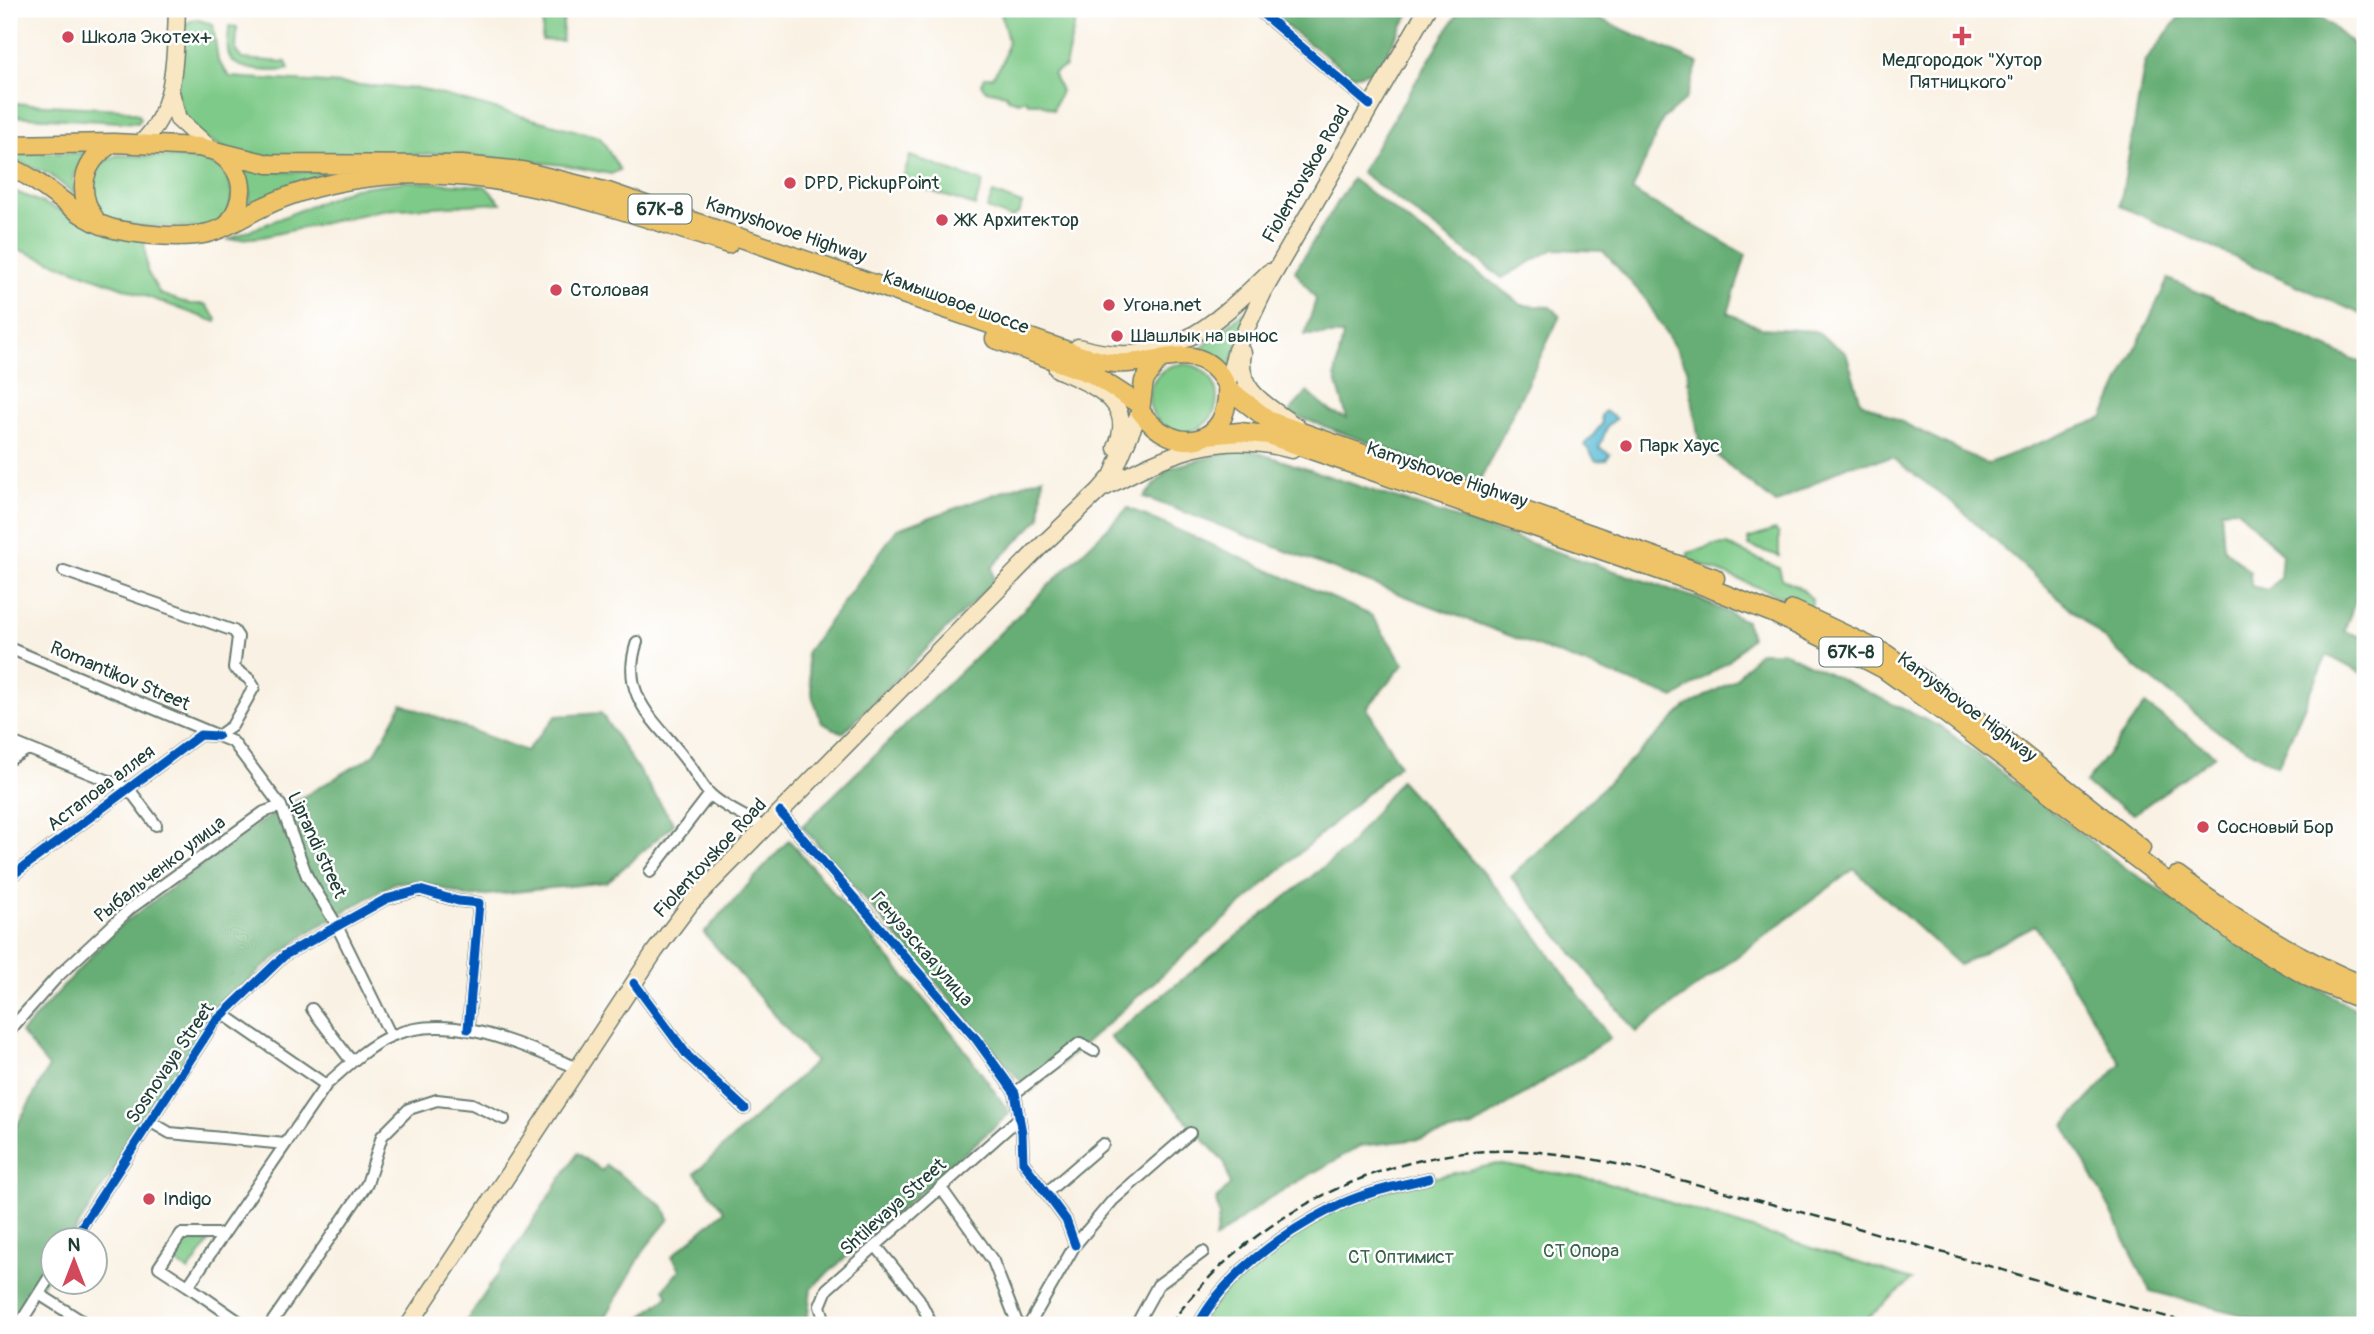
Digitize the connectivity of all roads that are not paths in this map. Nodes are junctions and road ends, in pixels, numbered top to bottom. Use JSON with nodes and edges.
{"nodes":[{"id":1,"x":177,"y":9,"type":"edge"},
{"id":2,"x":1257,"y":9,"type":"edge"},
{"id":3,"x":1427,"y":9,"type":"edge"},
{"id":4,"x":171,"y":92,"type":"junction"},
{"id":5,"x":1370,"y":105,"type":"junction"},
{"id":6,"x":113,"y":143,"type":"junction"},
{"id":7,"x":140,"y":144,"type":"junction"},
{"id":8,"x":9,"y":145,"type":"edge"},
{"id":9,"x":216,"y":152,"type":"junction"},
{"id":10,"x":9,"y":167,"type":"edge"},
{"id":11,"x":96,"y":221,"type":"junction"},
{"id":12,"x":228,"y":224,"type":"junction"},
{"id":13,"x":1281,"y":261,"type":"junction"},
{"id":14,"x":1261,"y":296,"type":"junction"},
{"id":15,"x":1033,"y":339,"type":"junction"},
{"id":16,"x":1012,"y":345,"type":"junction"},
{"id":17,"x":1186,"y":354,"type":"junction"},
{"id":18,"x":1158,"y":361,"type":"junction"},
{"id":19,"x":1227,"y":387,"type":"junction"},
{"id":20,"x":1140,"y":408,"type":"junction"},
{"id":21,"x":1305,"y":433,"type":"junction"},
{"id":22,"x":1207,"y":435,"type":"junction"},
{"id":23,"x":1184,"y":441,"type":"junction"},
{"id":24,"x":1335,"y":458,"type":"junction"},
{"id":25,"x":1112,"y":476,"type":"junction"},
{"id":26,"x":1099,"y":491,"type":"junction"},
{"id":27,"x":1072,"y":518,"type":"junction"},
{"id":28,"x":64,"y":571,"type":"dead end"},
{"id":29,"x":637,"y":642,"type":"dead end"},
{"id":30,"x":9,"y":648,"type":"edge"},
{"id":31,"x":218,"y":736,"type":"junction"},
{"id":32,"x":9,"y":741,"type":"edge"},
{"id":33,"x":28,"y":749,"type":"junction"},
{"id":34,"x":9,"y":760,"type":"edge"},
{"id":35,"x":129,"y":789,"type":"junction"},
{"id":36,"x":709,"y":794,"type":"junction"},
{"id":37,"x":281,"y":806,"type":"junction"},
{"id":38,"x":780,"y":812,"type":"junction"},
{"id":39,"x":156,"y":825,"type":"dead end"},
{"id":40,"x":765,"y":828,"type":"junction"},
{"id":41,"x":650,"y":872,"type":"dead end"},
{"id":42,"x":9,"y":878,"type":"edge"},
{"id":43,"x":336,"y":924,"type":"junction"},
{"id":44,"x":634,"y":983,"type":"junction"},
{"id":45,"x":2365,"y":986,"type":"edge"},
{"id":46,"x":2365,"y":1001,"type":"edge"},
{"id":47,"x":312,"y":1009,"type":"dead end"},
{"id":48,"x":223,"y":1014,"type":"junction"},
{"id":49,"x":468,"y":1029,"type":"junction"},
{"id":50,"x":9,"y":1031,"type":"edge"},
{"id":51,"x":391,"y":1036,"type":"junction"},
{"id":52,"x":1094,"y":1051,"type":"dead end"},
{"id":53,"x":352,"y":1062,"type":"junction"},
{"id":54,"x":578,"y":1068,"type":"junction"},
{"id":55,"x":326,"y":1085,"type":"junction"},
{"id":56,"x":1015,"y":1093,"type":"junction"},
{"id":57,"x":745,"y":1109,"type":"dead end"},
{"id":58,"x":504,"y":1119,"type":"dead end"},
{"id":59,"x":1018,"y":1119,"type":"junction"},
{"id":60,"x":151,"y":1122,"type":"junction"},
{"id":61,"x":1190,"y":1133,"type":"dead end"},
{"id":62,"x":285,"y":1144,"type":"junction"},
{"id":63,"x":1103,"y":1144,"type":"dead end"},
{"id":64,"x":1429,"y":1178,"type":"dead end"},
{"id":65,"x":941,"y":1188,"type":"junction"},
{"id":66,"x":1046,"y":1193,"type":"junction"},
{"id":67,"x":82,"y":1226,"type":"edge"},
{"id":68,"x":223,"y":1234,"type":"junction"},
{"id":69,"x":1075,"y":1245,"type":"junction"},
{"id":70,"x":876,"y":1246,"type":"junction"},
{"id":71,"x":1203,"y":1252,"type":"dead end"},
{"id":72,"x":188,"y":1286,"type":"junction"},
{"id":73,"x":38,"y":1296,"type":"edge"},
{"id":74,"x":42,"y":1296,"type":"edge"},
{"id":75,"x":821,"y":1324,"type":"edge"},
{"id":76,"x":19,"y":1325,"type":"edge"},
{"id":77,"x":88,"y":1325,"type":"edge"},
{"id":78,"x":244,"y":1325,"type":"edge"},
{"id":79,"x":270,"y":1325,"type":"edge"},
{"id":80,"x":409,"y":1325,"type":"edge"},
{"id":81,"x":932,"y":1325,"type":"edge"},
{"id":82,"x":1018,"y":1325,"type":"edge"},
{"id":83,"x":1030,"y":1325,"type":"edge"},
{"id":84,"x":1136,"y":1325,"type":"edge"},
{"id":85,"x":1198,"y":1325,"type":"edge"}],
"edges":[{"from":1,"to":4,"type":"main road"},
{"from":2,"to":5,"type":"street"},
{"from":3,"to":5,"type":"main road","name":"Fiolentovskoe Road"},
{"from":4,"to":7,"type":"main road"},
{"from":4,"to":9,"type":"main road"},
{"from":5,"to":13,"type":"main road","name":"Fiolentovskoe Road"},
{"from":6,"to":7,"type":"main road","name":"Kamyshovoe Highway","number":"67К-8"},
{"from":6,"to":8,"type":"main road","name":"Kamyshovoe Highway","number":"67К-8"},
{"from":6,"to":11,"type":"main road"},
{"from":7,"to":9,"type":"main road","name":"Kamyshovoe Highway","number":"67К-8"},
{"from":9,"to":12,"type":"main road"},
{"from":9,"to":15,"type":"main road","name":"Kamyshovoe Highway","number":"67К-8"},
{"from":10,"to":11,"type":"main road"},
{"from":11,"to":12,"type":"main road"},
{"from":12,"to":16,"type":"main road","name":"Камышовое шоссе","number":"67К-8"},
{"from":13,"to":14,"type":"main road","name":"Fiolentovskoe Road"},
{"from":13,"to":15,"type":"main road"},
{"from":14,"to":17,"type":"main road","name":"Fiolentovskoe Road"},
{"from":14,"to":19,"type":"main road","name":"Fiolentovskoe Road"},
{"from":14,"to":21,"type":"main road"},
{"from":15,"to":18,"type":"main road","name":"Камышовое шоссе","number":"67К-8"},
{"from":16,"to":20,"type":"main road","name":"Камышовое шоссе","number":"67К-8"},
{"from":16,"to":27,"type":"main road"},
{"from":17,"to":18,"type":"main road","number":"67К-8"},
{"from":17,"to":19,"type":"main road","number":"67К-8"},
{"from":18,"to":20,"type":"main road"},
{"from":19,"to":21,"type":"main road","number":"67К-8"},
{"from":19,"to":22,"type":"main road"},
{"from":20,"to":23,"type":"main road","name":"Камышовое шоссе","number":"67К-8"},
{"from":20,"to":25,"type":"main road","name":"Fiolentovskoe Road"},
{"from":21,"to":45,"type":"main road","name":"Kamyshovoe Highway","number":"67К-8"},
{"from":22,"to":23,"type":"main road","number":"67К-8"},
{"from":22,"to":24,"type":"main road","name":"Kamyshovoe Highway","number":"67К-8"},
{"from":23,"to":25,"type":"main road","name":"Fiolentovskoe Road"},
{"from":24,"to":26,"type":"main road"},
{"from":24,"to":46,"type":"main road","name":"Kamyshovoe Highway","number":"67К-8"},
{"from":25,"to":26,"type":"main road","name":"Fiolentovskoe Road"},
{"from":26,"to":27,"type":"main road","name":"Fiolentovskoe Road"},
{"from":27,"to":38,"type":"main road","name":"Fiolentovskoe Road"},
{"from":28,"to":31,"type":"street"},
{"from":29,"to":36,"type":"street"},
{"from":30,"to":31,"type":"street","name":"Romantikov Street"},
{"from":31,"to":35,"type":"street","name":"Астапова аллея"},
{"from":31,"to":37,"type":"street","name":"Liprandi street"},
{"from":32,"to":33,"type":"street"},
{"from":33,"to":34,"type":"street"},
{"from":33,"to":35,"type":"street"},
{"from":35,"to":39,"type":"street"},
{"from":35,"to":42,"type":"street","name":"Астапова аллея"},
{"from":36,"to":40,"type":"street"},
{"from":36,"to":41,"type":"street"},
{"from":37,"to":43,"type":"street","name":"Liprandi street"},
{"from":37,"to":50,"type":"street","name":"Рыбальченко улица"},
{"from":38,"to":40,"type":"main road","name":"Fiolentovskoe Road"},
{"from":38,"to":56,"type":"street","name":"Генуэзская улица"},
{"from":40,"to":44,"type":"main road","name":"Fiolentovskoe Road"},
{"from":43,"to":48,"type":"street","name":"Sosnovaya Street"},
{"from":43,"to":49,"type":"street","name":"Sosnovaya Street"},
{"from":43,"to":51,"type":"street","name":"Liprandi street"},
{"from":44,"to":54,"type":"main road","name":"Fiolentovskoe Road"},
{"from":44,"to":57,"type":"street"},
{"from":47,"to":53,"type":"street"},
{"from":48,"to":55,"type":"street"},
{"from":48,"to":60,"type":"street","name":"Sosnovaya Street"},
{"from":49,"to":51,"type":"street"},
{"from":49,"to":54,"type":"street"},
{"from":51,"to":53,"type":"street"},
{"from":52,"to":56,"type":"street"},
{"from":53,"to":55,"type":"street"},
{"from":54,"to":80,"type":"main road","name":"Fiolentovskoe Road"},
{"from":55,"to":62,"type":"street"},
{"from":56,"to":59,"type":"street","name":"Генуэзская улица"},
{"from":58,"to":79,"type":"street"},
{"from":59,"to":65,"type":"street","name":"Shtilevaya Street"},
{"from":59,"to":66,"type":"street","name":"Генуэзская улица"},
{"from":60,"to":62,"type":"street"},
{"from":60,"to":67,"type":"street","name":"Sosnovaya Street"},
{"from":61,"to":69,"type":"street"},
{"from":62,"to":68,"type":"street"},
{"from":63,"to":66,"type":"street"},
{"from":64,"to":85,"type":"street"},
{"from":65,"to":70,"type":"street","name":"Shtilevaya Street"},
{"from":65,"to":82,"type":"street"},
{"from":66,"to":69,"type":"street","name":"Генуэзская улица"},
{"from":68,"to":72,"type":"street"},
{"from":68,"to":72,"type":"street"},
{"from":69,"to":83,"type":"street"},
{"from":70,"to":75,"type":"street","name":"Shtilevaya Street"},
{"from":70,"to":81,"type":"street"},
{"from":71,"to":84,"type":"street"},
{"from":72,"to":78,"type":"street"},
{"from":73,"to":76,"type":"street"},
{"from":74,"to":77,"type":"street"}]}
